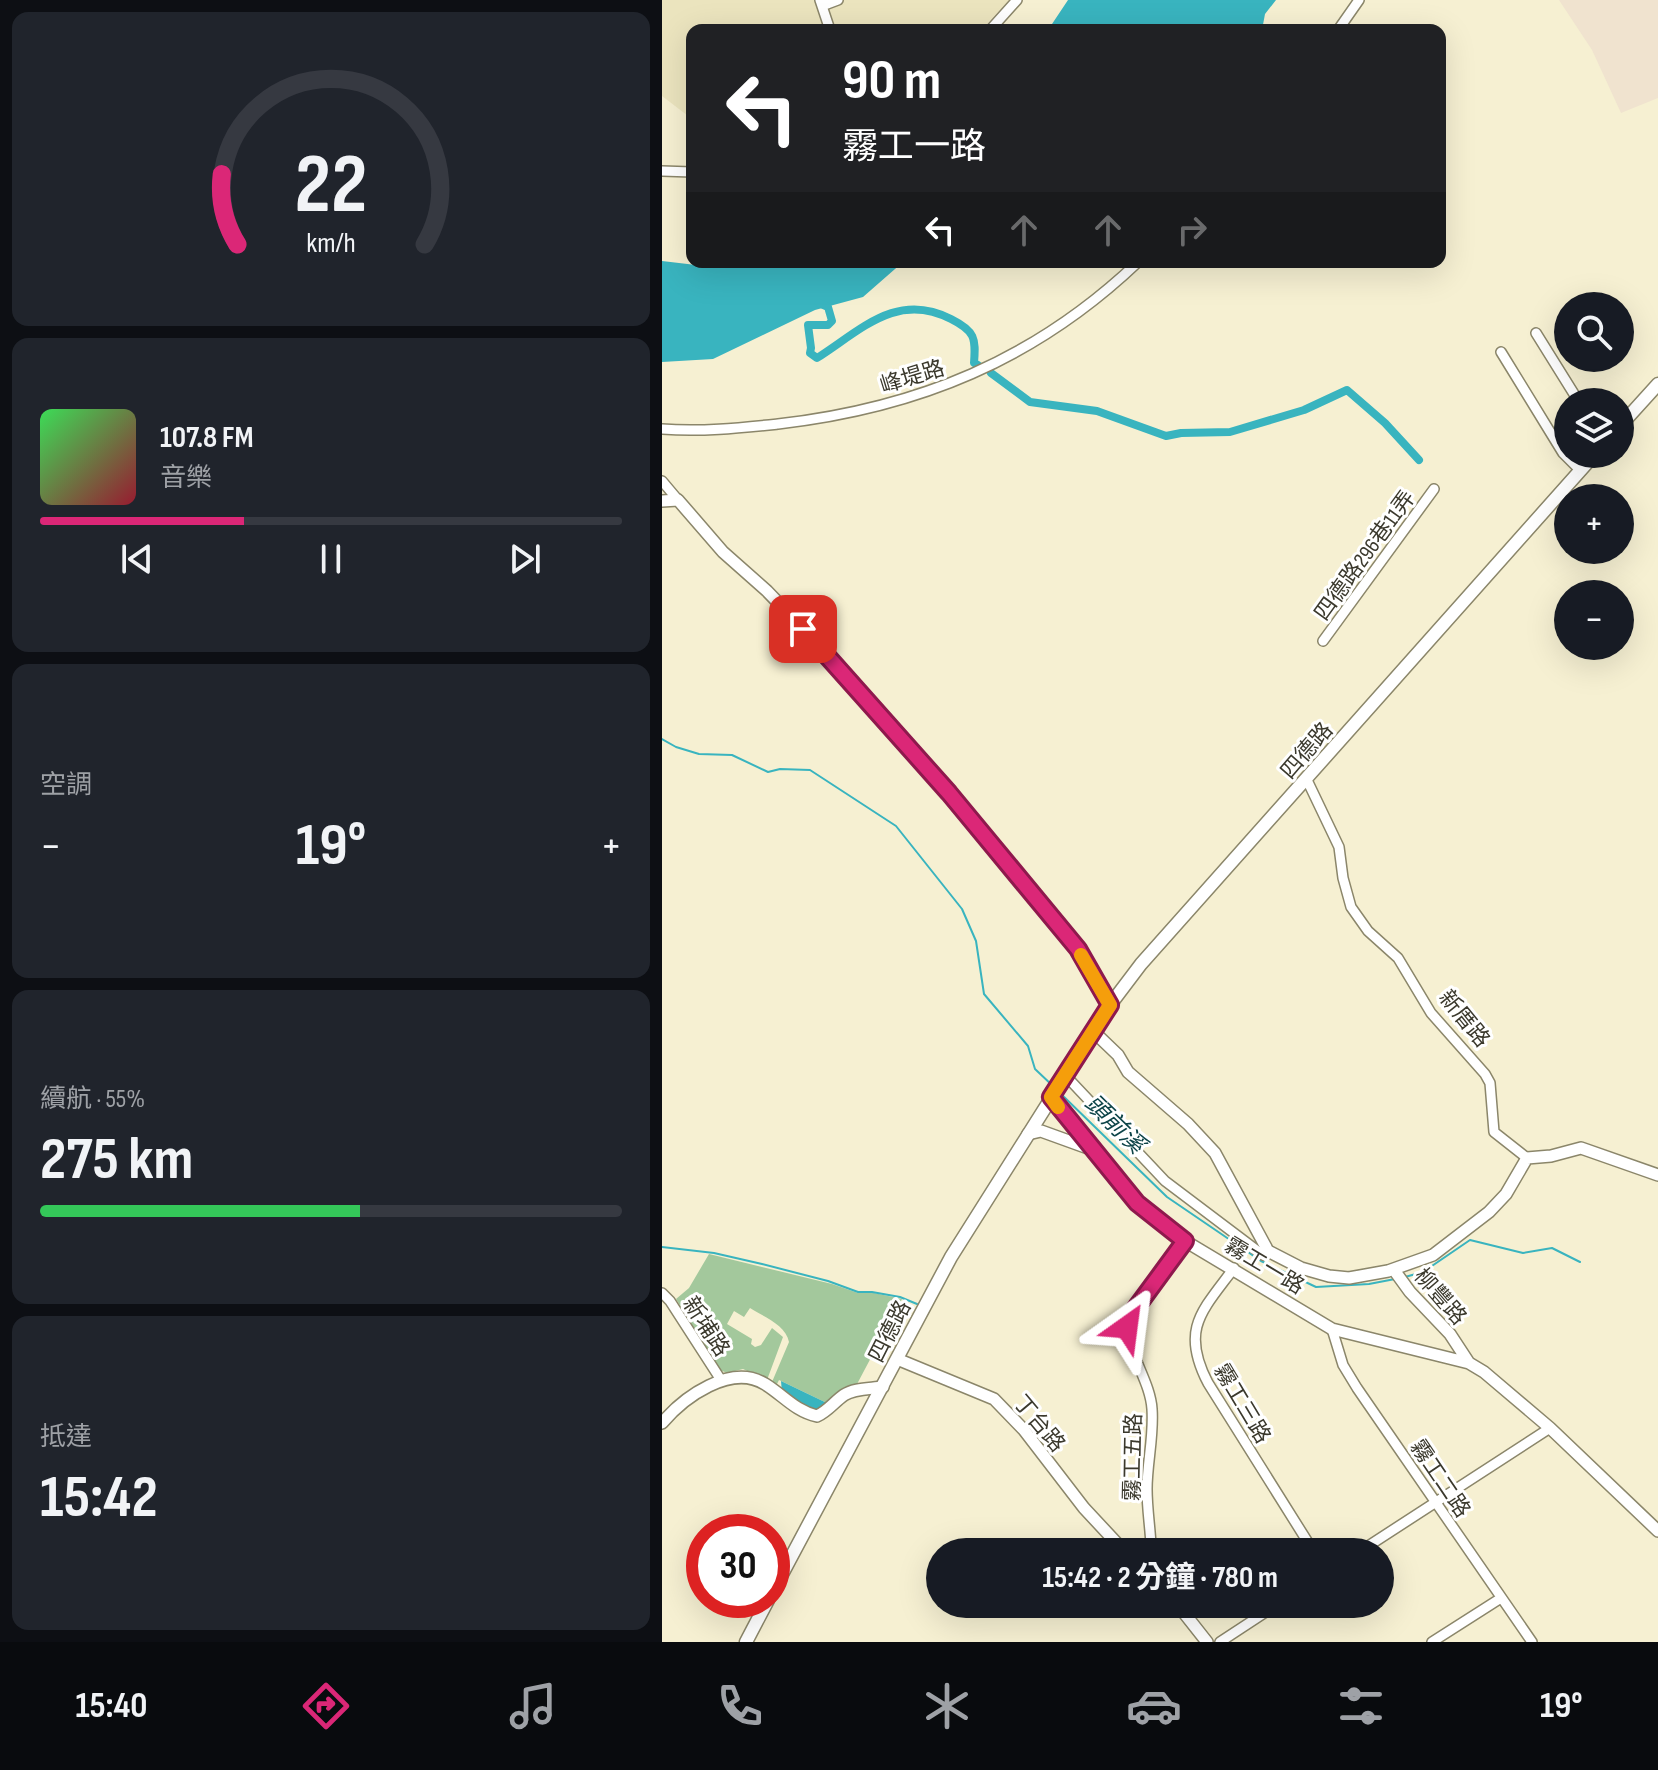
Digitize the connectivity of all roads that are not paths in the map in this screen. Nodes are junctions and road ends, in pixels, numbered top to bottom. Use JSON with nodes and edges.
{"nodes":[{"id":1,"x":838,"y":0,"type":"edge"},
{"id":2,"x":1017,"y":0,"type":"edge"},
{"id":3,"x":1359,"y":0,"type":"edge"},
{"id":4,"x":821,"y":3,"type":"edge"},
{"id":5,"x":828,"y":24,"type":"edge"},
{"id":6,"x":995,"y":24,"type":"edge"},
{"id":7,"x":1342,"y":24,"type":"edge"},
{"id":8,"x":662,"y":171,"type":"edge"},
{"id":9,"x":686,"y":172,"type":"edge"},
{"id":10,"x":1131,"y":268,"type":"edge"},
{"id":11,"x":1536,"y":333,"type":"dead end"},
{"id":12,"x":1501,"y":352,"type":"dead end"},
{"id":13,"x":1658,"y":384,"type":"edge"},
{"id":14,"x":1570,"y":388,"type":"edge"},
{"id":15,"x":1634,"y":411,"type":"edge"},
{"id":16,"x":662,"y":429,"type":"edge"},
{"id":17,"x":1580,"y":470,"type":"joint"},
{"id":18,"x":662,"y":481,"type":"edge"},
{"id":19,"x":1434,"y":489,"type":"dead end"},
{"id":20,"x":678,"y":500,"type":"junction"},
{"id":21,"x":662,"y":501,"type":"edge"},
{"id":22,"x":1323,"y":641,"type":"dead end"},
{"id":23,"x":1307,"y":780,"type":"junction"},
{"id":24,"x":1110,"y":1005,"type":"junction"},
{"id":25,"x":1094,"y":1032,"type":"junction"},
{"id":26,"x":1064,"y":1079,"type":"junction"},
{"id":27,"x":1052,"y":1096,"type":"junction"},
{"id":28,"x":1028,"y":1134,"type":"junction"},
{"id":29,"x":1090,"y":1149,"type":"junction"},
{"id":30,"x":1527,"y":1158,"type":"junction"},
{"id":31,"x":1658,"y":1175,"type":"edge"},
{"id":32,"x":1185,"y":1241,"type":"junction"},
{"id":33,"x":1268,"y":1251,"type":"junction"},
{"id":34,"x":1234,"y":1268,"type":"junction"},
{"id":35,"x":1394,"y":1270,"type":"junction"},
{"id":36,"x":662,"y":1293,"type":"edge"},
{"id":37,"x":1332,"y":1329,"type":"junction"},
{"id":38,"x":897,"y":1359,"type":"junction"},
{"id":39,"x":1469,"y":1363,"type":"junction"},
{"id":40,"x":721,"y":1380,"type":"junction"},
{"id":41,"x":883,"y":1387,"type":"junction"},
{"id":42,"x":662,"y":1423,"type":"edge"},
{"id":43,"x":1550,"y":1428,"type":"junction"},
{"id":44,"x":1436,"y":1503,"type":"junction"},
{"id":45,"x":1658,"y":1531,"type":"edge"},
{"id":46,"x":1112,"y":1538,"type":"edge"},
{"id":47,"x":1150,"y":1538,"type":"edge"},
{"id":48,"x":1305,"y":1538,"type":"edge"},
{"id":49,"x":1381,"y":1538,"type":"edge"},
{"id":50,"x":790,"y":1560,"type":"edge"},
{"id":51,"x":1501,"y":1598,"type":"junction"},
{"id":52,"x":759,"y":1618,"type":"edge"},
{"id":53,"x":1188,"y":1618,"type":"edge"},
{"id":54,"x":1257,"y":1618,"type":"edge"},
{"id":55,"x":746,"y":1642,"type":"edge"},
{"id":56,"x":1207,"y":1642,"type":"edge"},
{"id":57,"x":1220,"y":1642,"type":"edge"},
{"id":58,"x":1432,"y":1642,"type":"edge"},
{"id":59,"x":1532,"y":1642,"type":"edge"}],
"edges":[{"from":1,"to":4,"type":"street"},
{"from":2,"to":6,"type":"street"},
{"from":3,"to":7,"type":"street"},
{"from":4,"to":5,"type":"street"},
{"from":8,"to":9,"type":"street"},
{"from":10,"to":16,"type":"street","name":"峰堤路"},
{"from":11,"to":14,"type":"street"},
{"from":12,"to":17,"type":"street"},
{"from":13,"to":15,"type":"main road"},
{"from":17,"to":23,"type":"main road","name":"四德路"},
{"from":18,"to":20,"type":"street"},
{"from":19,"to":22,"type":"street","name":"四德路296巷11弄"},
{"from":20,"to":21,"type":"street"},
{"from":20,"to":24,"type":"street"},
{"from":23,"to":24,"type":"main road","name":"四德路"},
{"from":23,"to":30,"type":"street","name":"新厝路"},
{"from":24,"to":25,"type":"main road","name":"四德路"},
{"from":25,"to":26,"type":"main road","name":"四德路"},
{"from":25,"to":33,"type":"street"},
{"from":26,"to":27,"type":"main road","name":"四德路"},
{"from":26,"to":33,"type":"street"},
{"from":27,"to":28,"type":"main road","name":"四德路"},
{"from":27,"to":29,"type":"street","name":"霧工一路"},
{"from":28,"to":29,"type":"street"},
{"from":28,"to":38,"type":"main road","name":"四德路"},
{"from":29,"to":32,"type":"street","name":"霧工一路"},
{"from":30,"to":31,"type":"street"},
{"from":30,"to":35,"type":"street"},
{"from":32,"to":34,"type":"street","name":"霧工一路"},
{"from":32,"to":47,"type":"street","name":"霧工五路"},
{"from":33,"to":35,"type":"street","name":"柳豐路"},
{"from":34,"to":37,"type":"street","name":"霧工一路"},
{"from":34,"to":48,"type":"street","name":"霧工三路"},
{"from":35,"to":39,"type":"street","name":"柳豐路"},
{"from":36,"to":40,"type":"street","name":"新埔路"},
{"from":37,"to":39,"type":"street","name":"霧工一路"},
{"from":37,"to":44,"type":"street","name":"霧工二路"},
{"from":38,"to":41,"type":"main road","name":"四德路"},
{"from":38,"to":46,"type":"street","name":"丁台路"},
{"from":39,"to":43,"type":"street","name":"柳豐路"},
{"from":40,"to":41,"type":"street"},
{"from":40,"to":42,"type":"street"},
{"from":41,"to":50,"type":"main road","name":"四德路"},
{"from":43,"to":44,"type":"street"},
{"from":43,"to":45,"type":"street","name":"柳豐路"},
{"from":44,"to":49,"type":"street"},
{"from":44,"to":51,"type":"street","name":"霧工二路"},
{"from":51,"to":58,"type":"street"},
{"from":51,"to":59,"type":"street","name":"霧工二路"},
{"from":52,"to":55,"type":"main road"},
{"from":53,"to":56,"type":"street"},
{"from":54,"to":57,"type":"street"}]}
